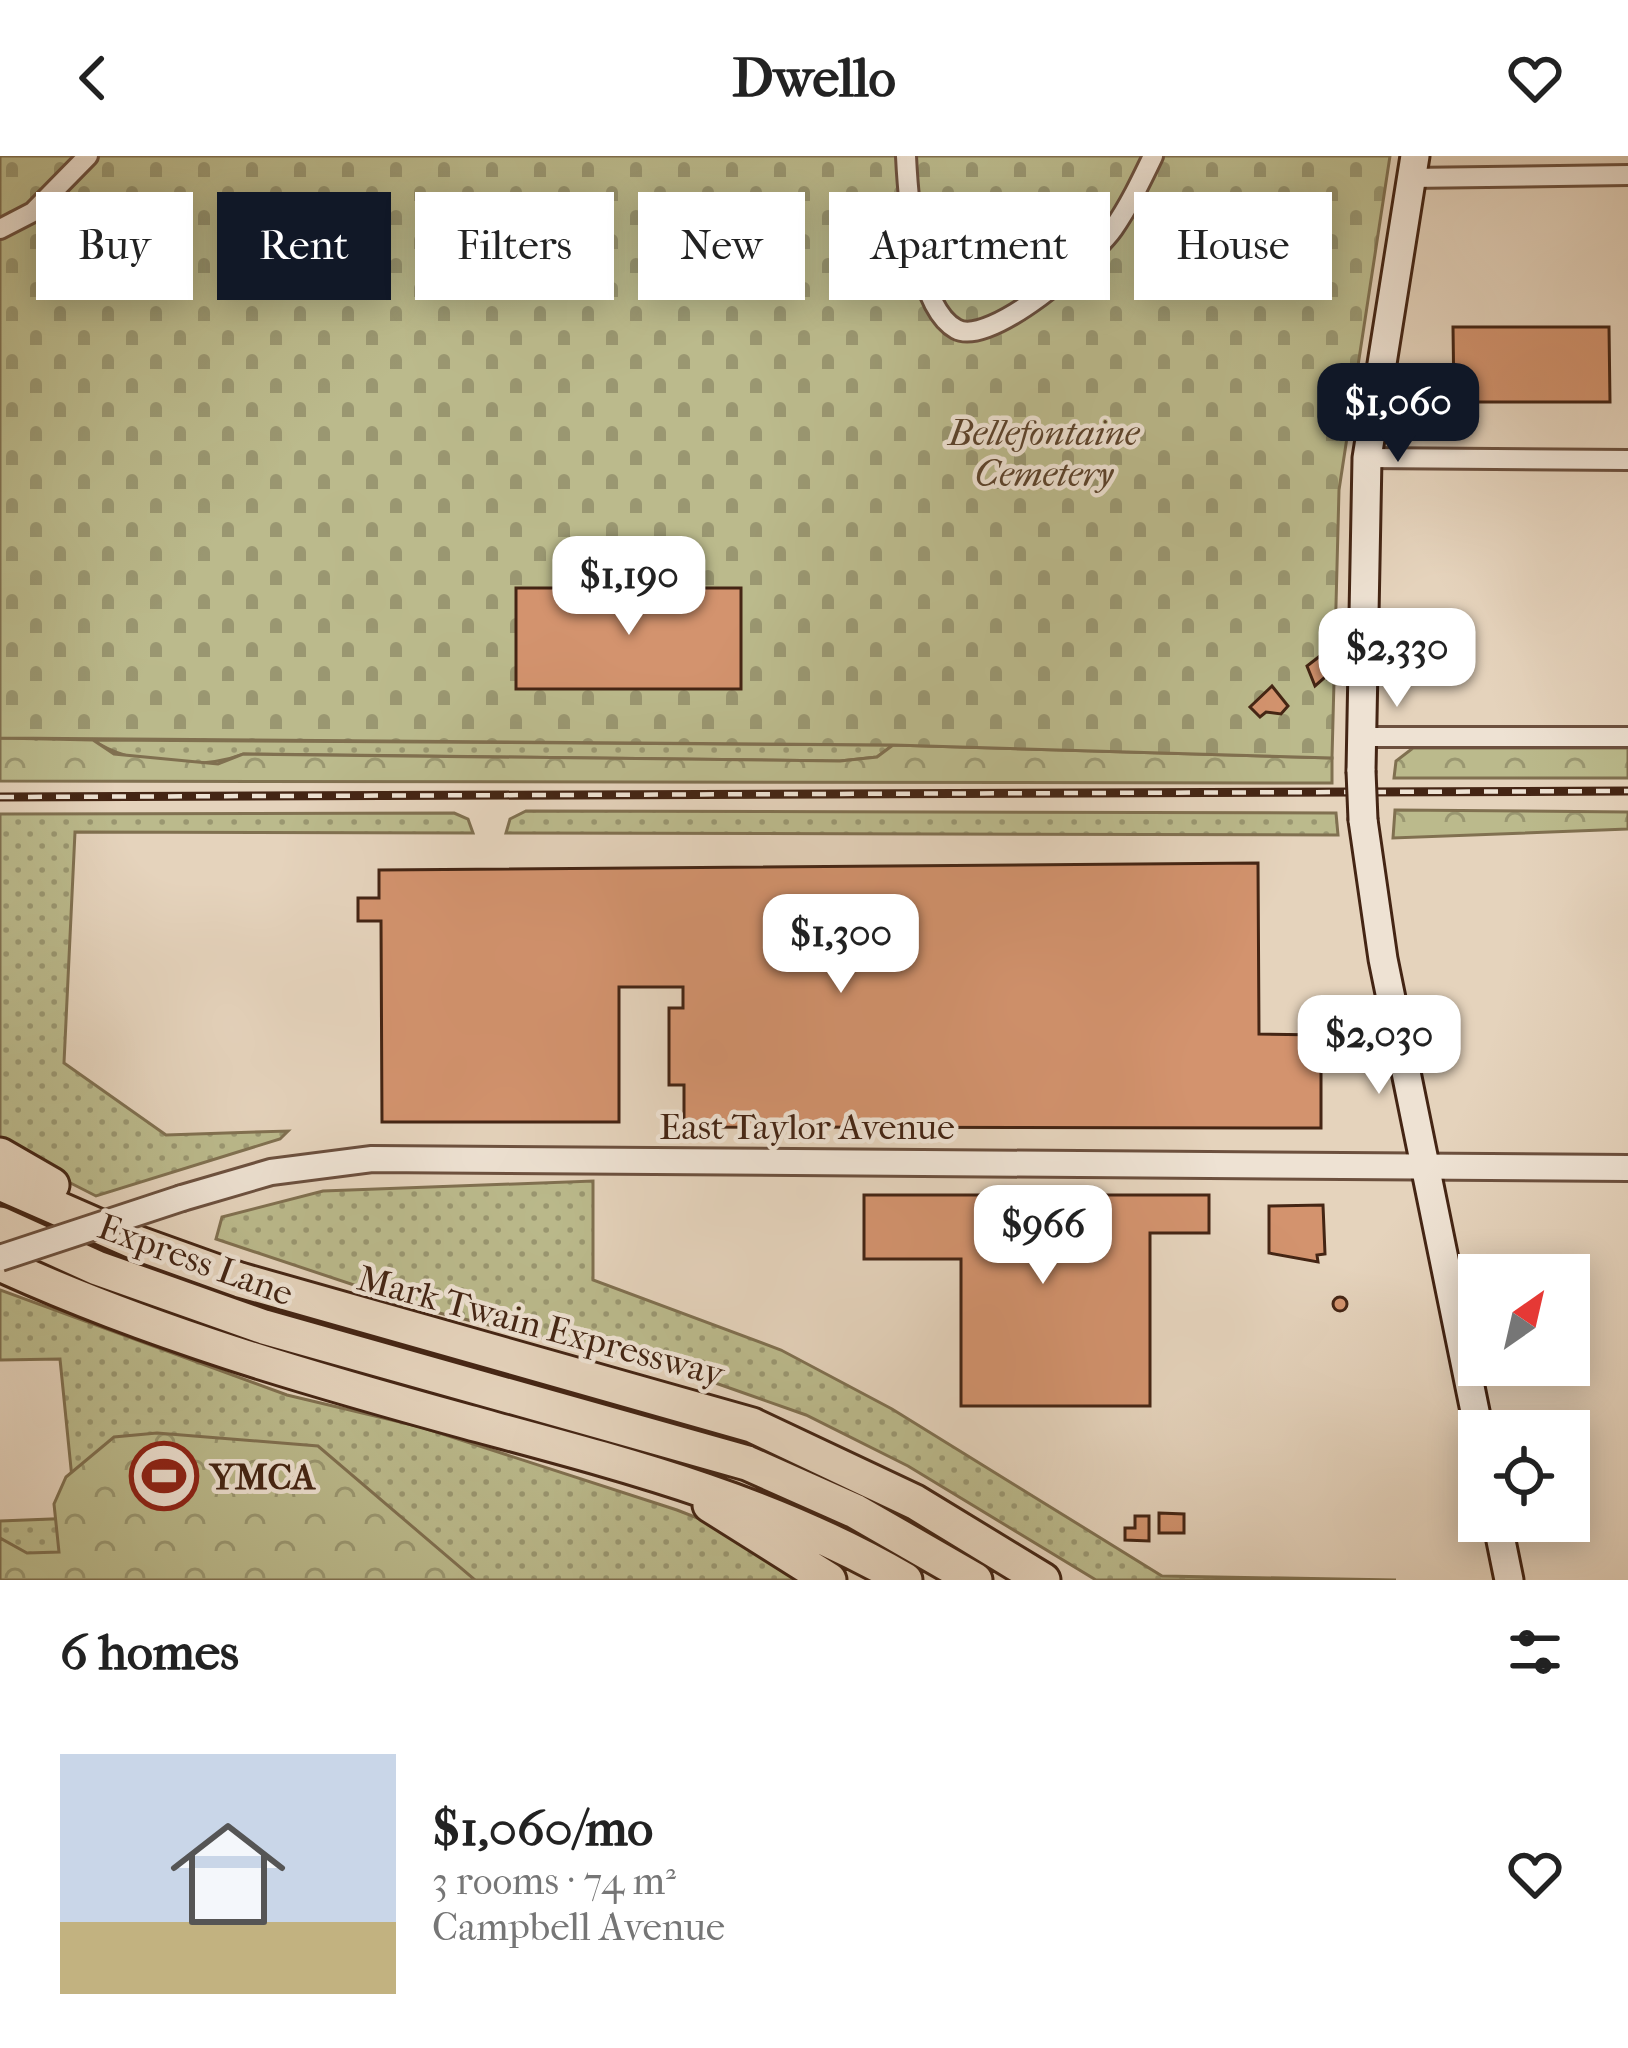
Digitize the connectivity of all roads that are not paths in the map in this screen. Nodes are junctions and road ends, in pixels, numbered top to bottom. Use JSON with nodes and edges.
{"nodes":[{"id":1,"x":88,"y":156,"type":"edge"},
{"id":2,"x":905,"y":156,"type":"edge"},
{"id":3,"x":1153,"y":156,"type":"edge"},
{"id":4,"x":1412,"y":167,"type":"edge"},
{"id":5,"x":1628,"y":175,"type":"edge"},
{"id":6,"x":0,"y":229,"type":"edge"},
{"id":7,"x":1367,"y":458,"type":"junction"},
{"id":8,"x":1628,"y":460,"type":"edge"},
{"id":9,"x":1360,"y":736,"type":"junction"},
{"id":10,"x":1628,"y":737,"type":"edge"},
{"id":11,"x":0,"y":1155,"type":"edge"},
{"id":12,"x":1426,"y":1166,"type":"junction"},
{"id":13,"x":1628,"y":1168,"type":"edge"},
{"id":14,"x":0,"y":1183,"type":"edge"},
{"id":15,"x":0,"y":1224,"type":"edge"},
{"id":16,"x":0,"y":1261,"type":"edge"},
{"id":17,"x":183,"y":1261,"type":"junction"},
{"id":18,"x":1475,"y":1410,"type":"edge"},
{"id":19,"x":658,"y":1473,"type":"junction"},
{"id":20,"x":966,"y":1531,"type":"junction"},
{"id":21,"x":1501,"y":1542,"type":"edge"},
{"id":22,"x":830,"y":1580,"type":"edge"},
{"id":23,"x":905,"y":1580,"type":"edge"},
{"id":24,"x":975,"y":1580,"type":"edge"},
{"id":25,"x":1043,"y":1580,"type":"edge"},
{"id":26,"x":1070,"y":1580,"type":"edge"},
{"id":27,"x":1509,"y":1580,"type":"edge"}],
"edges":[{"from":1,"to":6,"type":"street"},
{"from":2,"to":3,"type":"street"},
{"from":4,"to":5,"type":"street"},
{"from":4,"to":7,"type":"main road"},
{"from":7,"to":8,"type":"street"},
{"from":7,"to":9,"type":"main road"},
{"from":9,"to":10,"type":"street"},
{"from":9,"to":12,"type":"main road","bridge":true},
{"from":11,"to":17,"type":"highway"},
{"from":12,"to":13,"type":"street","name":"East Taylor Avenue"},
{"from":12,"to":16,"type":"street","name":"East Taylor Avenue","bridge":true},
{"from":12,"to":18,"type":"main road"},
{"from":14,"to":17,"type":"highway","name":"Mark Twain Expressway"},
{"from":15,"to":24,"type":"highway","name":"Express Lane"},
{"from":16,"to":19,"type":"highway"},
{"from":17,"to":20,"type":"highway","name":"Mark Twain Expressway"},
{"from":19,"to":22,"type":"highway"},
{"from":19,"to":23,"type":"highway"},
{"from":20,"to":25,"type":"highway","name":"Mark Twain Expressway"},
{"from":20,"to":26,"type":"highway"},
{"from":21,"to":27,"type":"main road"}]}
